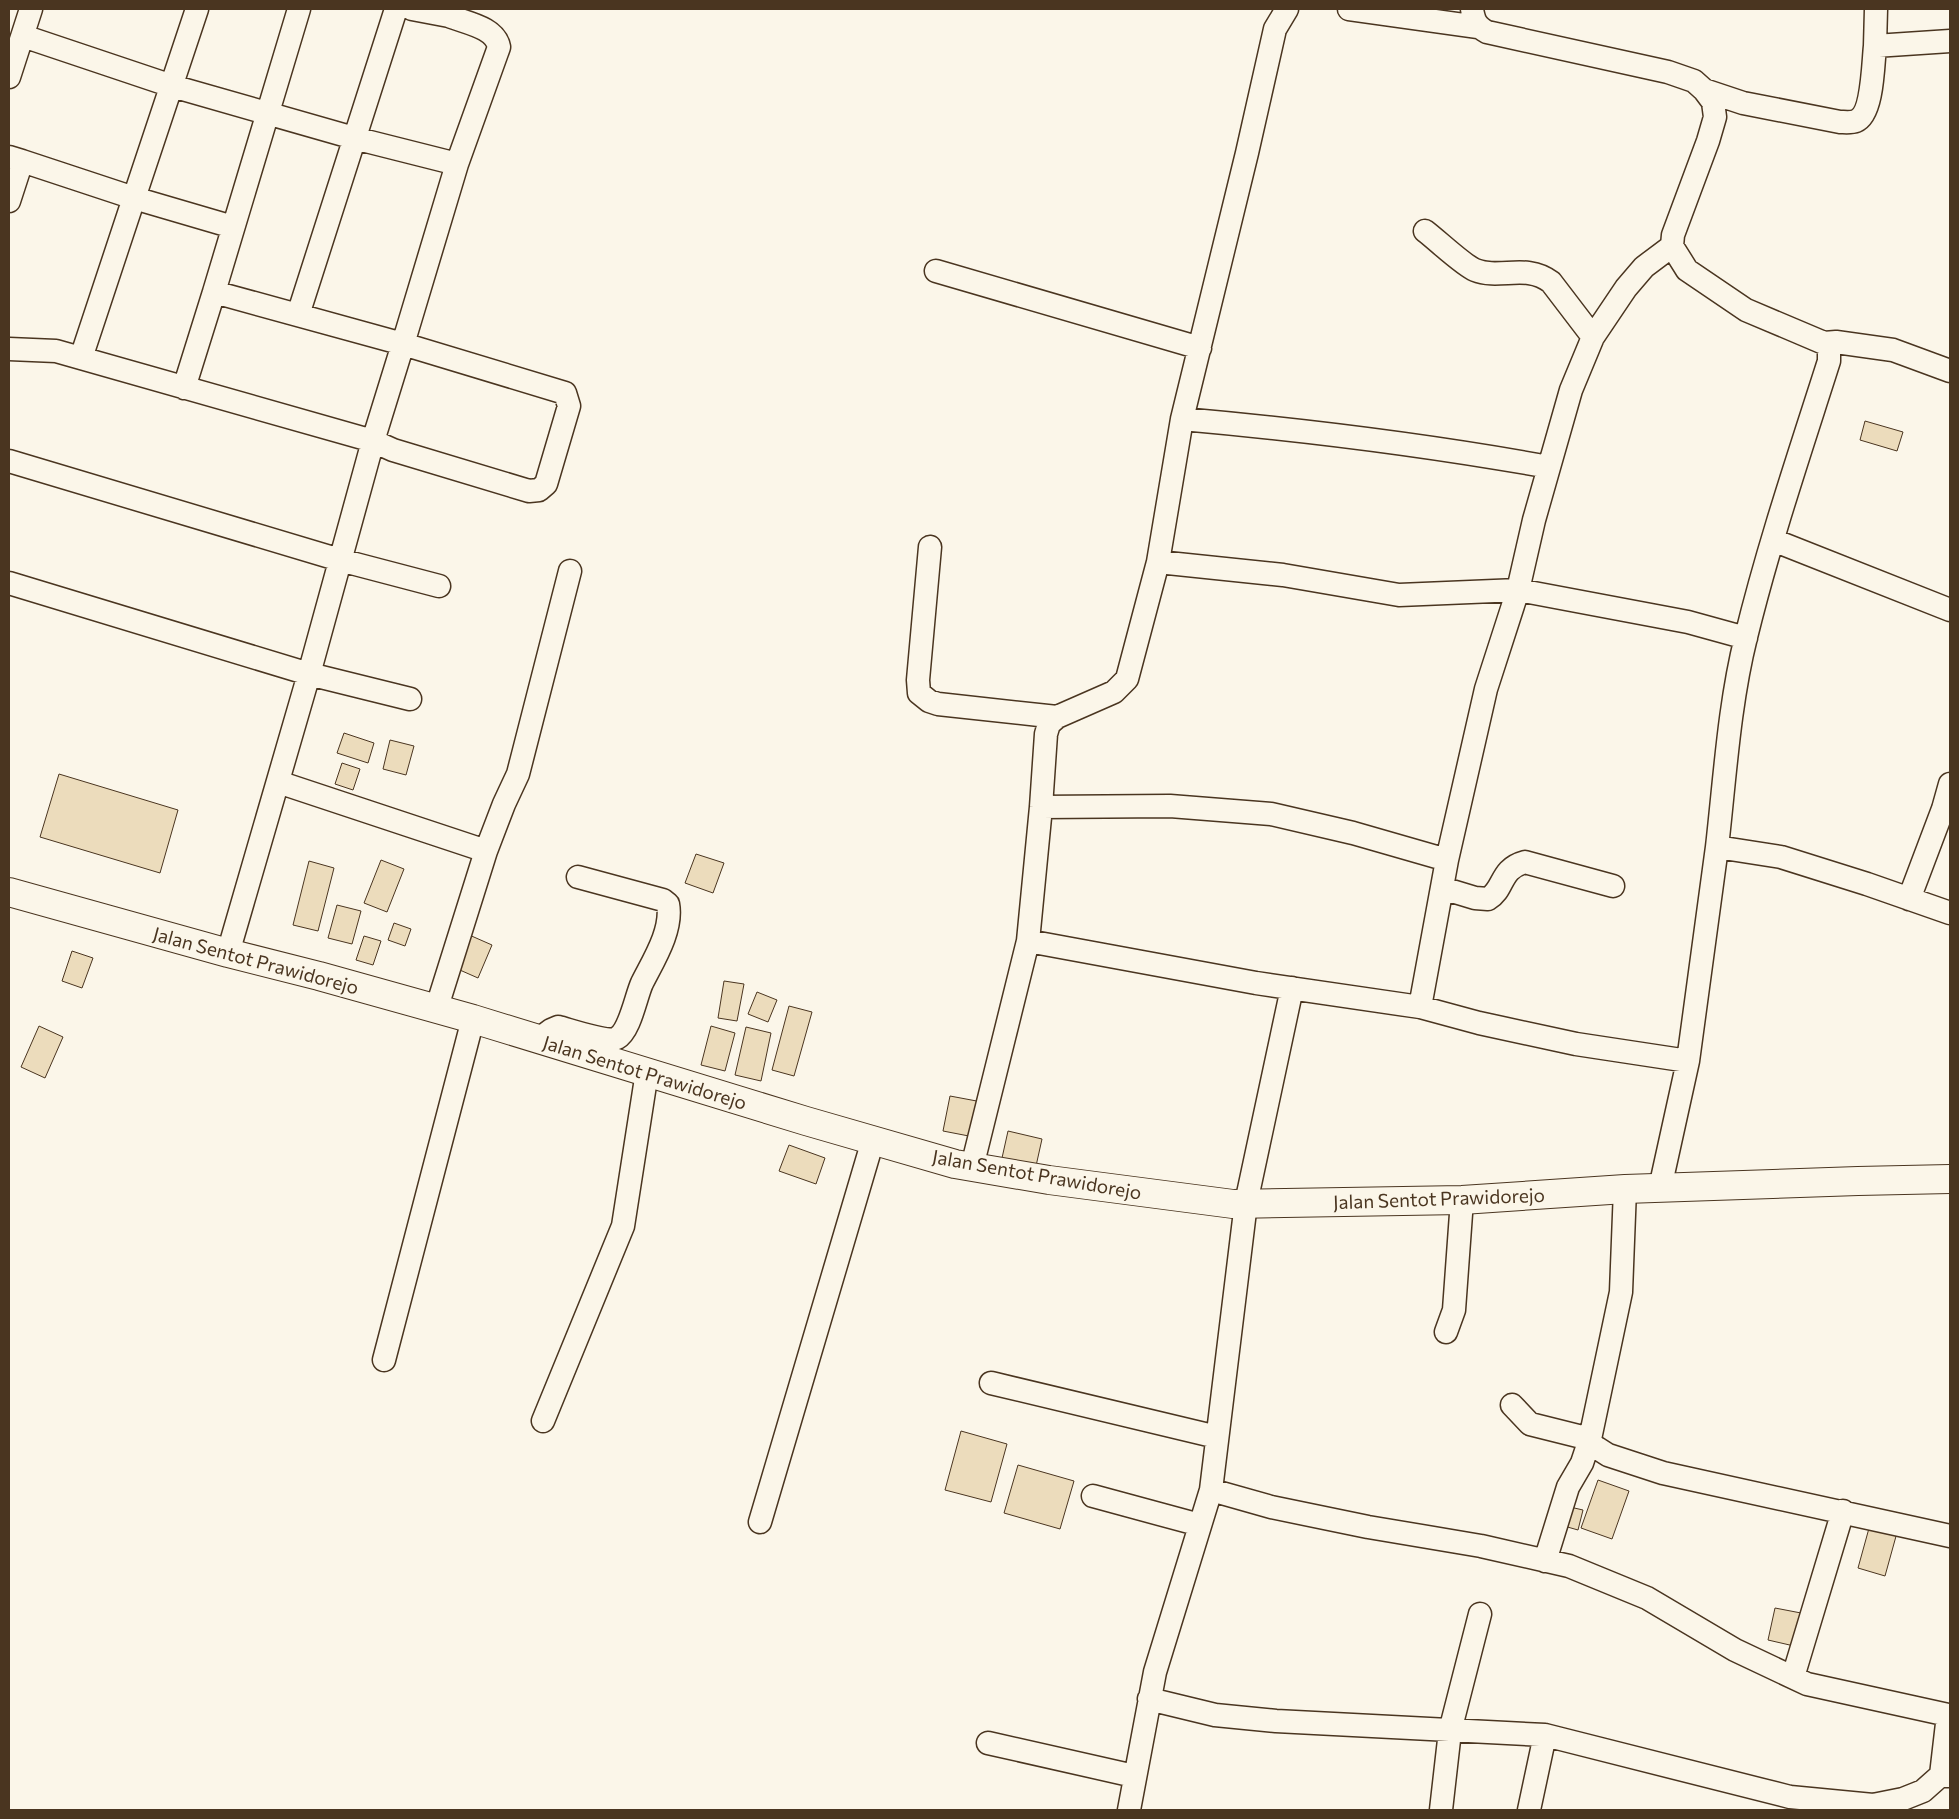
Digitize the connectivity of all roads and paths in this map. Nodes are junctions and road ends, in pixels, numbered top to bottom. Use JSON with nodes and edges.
{"nodes":[{"id":1,"x":31,"y":9,"type":"edge"},
{"id":2,"x":197,"y":9,"type":"edge"},
{"id":3,"x":299,"y":9,"type":"edge"},
{"id":4,"x":396,"y":9,"type":"edge"},
{"id":5,"x":412,"y":9,"type":"edge"},
{"id":6,"x":1287,"y":9,"type":"edge"},
{"id":7,"x":1349,"y":9,"type":"edge"},
{"id":8,"x":1876,"y":9,"type":"edge"},
{"id":9,"x":450,"y":12,"type":"edge"},
{"id":10,"x":1475,"y":18,"type":"edge"},
{"id":11,"x":23,"y":36,"type":"junction"},
{"id":12,"x":1950,"y":41,"type":"edge"},
{"id":13,"x":1875,"y":46,"type":"junction"},
{"id":14,"x":9,"y":77,"type":"edge"},
{"id":15,"x":172,"y":86,"type":"junction"},
{"id":16,"x":1704,"y":90,"type":"junction"},
{"id":17,"x":268,"y":114,"type":"junction"},
{"id":18,"x":354,"y":138,"type":"junction"},
{"id":19,"x":15,"y":159,"type":"edge"},
{"id":20,"x":456,"y":164,"type":"junction"},
{"id":21,"x":134,"y":198,"type":"junction"},
{"id":22,"x":9,"y":201,"type":"edge"},
{"id":23,"x":233,"y":227,"type":"junction"},
{"id":24,"x":1425,"y":231,"type":"dead end"},
{"id":25,"x":1672,"y":246,"type":"junction"},
{"id":26,"x":936,"y":271,"type":"dead end"},
{"id":27,"x":214,"y":292,"type":"junction"},
{"id":28,"x":298,"y":315,"type":"junction"},
{"id":29,"x":1593,"y":337,"type":"junction"},
{"id":30,"x":1824,"y":343,"type":"junction"},
{"id":31,"x":403,"y":344,"type":"junction"},
{"id":32,"x":1200,"y":348,"type":"junction"},
{"id":33,"x":9,"y":349,"type":"edge"},
{"id":34,"x":81,"y":358,"type":"junction"},
{"id":35,"x":1950,"y":371,"type":"edge"},
{"id":36,"x":184,"y":388,"type":"junction"},
{"id":37,"x":1182,"y":419,"type":"junction"},
{"id":38,"x":373,"y":441,"type":"junction"},
{"id":39,"x":9,"y":461,"type":"edge"},
{"id":40,"x":1548,"y":467,"type":"junction"},
{"id":41,"x":1773,"y":540,"type":"junction"},
{"id":42,"x":930,"y":547,"type":"dead end"},
{"id":43,"x":340,"y":560,"type":"junction"},
{"id":44,"x":1158,"y":562,"type":"junction"},
{"id":45,"x":570,"y":571,"type":"dead end"},
{"id":46,"x":9,"y":583,"type":"edge"},
{"id":47,"x":439,"y":586,"type":"dead end"},
{"id":48,"x":1518,"y":590,"type":"junction"},
{"id":49,"x":1950,"y":610,"type":"edge"},
{"id":50,"x":1746,"y":638,"type":"junction"},
{"id":51,"x":309,"y":674,"type":"junction"},
{"id":52,"x":410,"y":699,"type":"dead end"},
{"id":53,"x":1057,"y":717,"type":"junction"},
{"id":54,"x":278,"y":782,"type":"junction"},
{"id":55,"x":1950,"y":784,"type":"edge"},
{"id":56,"x":1041,"y":806,"type":"junction"},
{"id":57,"x":1717,"y":846,"type":"junction"},
{"id":58,"x":486,"y":851,"type":"junction"},
{"id":59,"x":1447,"y":860,"type":"junction"},
{"id":60,"x":578,"y":877,"type":"dead end"},
{"id":61,"x":1613,"y":886,"type":"dead end"},
{"id":62,"x":1442,"y":888,"type":"junction"},
{"id":63,"x":9,"y":892,"type":"edge"},
{"id":64,"x":1909,"y":899,"type":"junction"},
{"id":65,"x":1950,"y":913,"type":"edge"},
{"id":66,"x":1028,"y":942,"type":"junction"},
{"id":67,"x":228,"y":954,"type":"junction"},
{"id":68,"x":1292,"y":988,"type":"junction"},
{"id":69,"x":1420,"y":1007,"type":"junction"},
{"id":70,"x":436,"y":1010,"type":"junction"},
{"id":71,"x":473,"y":1019,"type":"junction"},
{"id":72,"x":540,"y":1040,"type":"junction"},
{"id":73,"x":1688,"y":1061,"type":"junction"},
{"id":74,"x":647,"y":1072,"type":"junction"},
{"id":75,"x":874,"y":1140,"type":"junction"},
{"id":76,"x":972,"y":1167,"type":"junction"},
{"id":77,"x":1950,"y":1179,"type":"edge"},
{"id":78,"x":1660,"y":1188,"type":"junction"},
{"id":79,"x":1625,"y":1189,"type":"junction"},
{"id":80,"x":1462,"y":1200,"type":"junction"},
{"id":81,"x":1246,"y":1203,"type":"junction"},
{"id":82,"x":1446,"y":1332,"type":"dead end"},
{"id":83,"x":384,"y":1360,"type":"dead end"},
{"id":84,"x":991,"y":1383,"type":"dead end"},
{"id":85,"x":1512,"y":1405,"type":"dead end"},
{"id":86,"x":543,"y":1421,"type":"dead end"},
{"id":87,"x":1216,"y":1437,"type":"junction"},
{"id":88,"x":1590,"y":1439,"type":"junction"},
{"id":89,"x":1211,"y":1490,"type":"junction"},
{"id":90,"x":1093,"y":1496,"type":"dead end"},
{"id":91,"x":1843,"y":1511,"type":"junction"},
{"id":92,"x":760,"y":1522,"type":"dead end"},
{"id":93,"x":1200,"y":1525,"type":"junction"},
{"id":94,"x":1950,"y":1536,"type":"edge"},
{"id":95,"x":1545,"y":1561,"type":"junction"},
{"id":96,"x":1480,"y":1614,"type":"dead end"},
{"id":97,"x":1793,"y":1677,"type":"junction"},
{"id":98,"x":1149,"y":1699,"type":"junction"},
{"id":99,"x":1949,"y":1714,"type":"edge"},
{"id":100,"x":1450,"y":1730,"type":"junction"},
{"id":101,"x":1544,"y":1735,"type":"junction"},
{"id":102,"x":988,"y":1742,"type":"dead end"},
{"id":103,"x":1945,"y":1775,"type":"edge"},
{"id":104,"x":1134,"y":1776,"type":"junction"},
{"id":105,"x":1129,"y":1810,"type":"edge"},
{"id":106,"x":1441,"y":1810,"type":"edge"},
{"id":107,"x":1529,"y":1810,"type":"edge"}],
"edges":[{"from":1,"to":11,"type":"street"},
{"from":2,"to":15,"type":"street"},
{"from":3,"to":17,"type":"street"},
{"from":4,"to":18,"type":"street"},
{"from":5,"to":9,"type":"street"},
{"from":6,"to":32,"type":"street"},
{"from":7,"to":10,"type":"street"},
{"from":8,"to":13,"type":"street"},
{"from":9,"to":20,"type":"street"},
{"from":10,"to":16,"type":"street"},
{"from":11,"to":14,"type":"street"},
{"from":11,"to":15,"type":"street"},
{"from":12,"to":13,"type":"street"},
{"from":13,"to":16,"type":"street"},
{"from":15,"to":17,"type":"street"},
{"from":15,"to":21,"type":"street"},
{"from":16,"to":25,"type":"street"},
{"from":17,"to":18,"type":"street"},
{"from":17,"to":23,"type":"street"},
{"from":18,"to":20,"type":"street"},
{"from":18,"to":28,"type":"street"},
{"from":19,"to":21,"type":"street"},
{"from":19,"to":22,"type":"street"},
{"from":20,"to":31,"type":"street"},
{"from":21,"to":23,"type":"street"},
{"from":21,"to":34,"type":"street"},
{"from":23,"to":27,"type":"street"},
{"from":24,"to":29,"type":"street"},
{"from":25,"to":29,"type":"street"},
{"from":25,"to":30,"type":"street"},
{"from":26,"to":32,"type":"street"},
{"from":27,"to":28,"type":"street"},
{"from":27,"to":36,"type":"street"},
{"from":28,"to":31,"type":"street"},
{"from":29,"to":40,"type":"street"},
{"from":30,"to":35,"type":"street"},
{"from":30,"to":41,"type":"street"},
{"from":31,"to":38,"type":"street"},
{"from":31,"to":38,"type":"street"},
{"from":32,"to":37,"type":"street"},
{"from":33,"to":34,"type":"street"},
{"from":34,"to":36,"type":"street"},
{"from":36,"to":38,"type":"street"},
{"from":37,"to":40,"type":"street"},
{"from":37,"to":44,"type":"street"},
{"from":38,"to":43,"type":"street"},
{"from":39,"to":43,"type":"street"},
{"from":40,"to":48,"type":"street"},
{"from":41,"to":49,"type":"street"},
{"from":41,"to":50,"type":"street"},
{"from":42,"to":53,"type":"street"},
{"from":43,"to":47,"type":"street"},
{"from":43,"to":51,"type":"street"},
{"from":44,"to":48,"type":"street"},
{"from":44,"to":53,"type":"street"},
{"from":45,"to":58,"type":"street"},
{"from":46,"to":51,"type":"street"},
{"from":48,"to":50,"type":"street"},
{"from":48,"to":59,"type":"street"},
{"from":50,"to":57,"type":"street"},
{"from":51,"to":52,"type":"street"},
{"from":51,"to":54,"type":"street"},
{"from":53,"to":56,"type":"street"},
{"from":54,"to":58,"type":"street"},
{"from":54,"to":67,"type":"street"},
{"from":55,"to":64,"type":"street"},
{"from":56,"to":59,"type":"street"},
{"from":56,"to":66,"type":"street"},
{"from":57,"to":64,"type":"street"},
{"from":57,"to":73,"type":"street"},
{"from":58,"to":70,"type":"street"},
{"from":59,"to":62,"type":"street"},
{"from":60,"to":72,"type":"street"},
{"from":61,"to":62,"type":"street"},
{"from":62,"to":69,"type":"street"},
{"from":63,"to":67,"type":"main road","name":"Jalan Sentot Prawidorejo"},
{"from":64,"to":65,"type":"street"},
{"from":66,"to":68,"type":"street"},
{"from":66,"to":76,"type":"street"},
{"from":67,"to":70,"type":"main road","name":"Jalan Sentot Prawidorejo"},
{"from":68,"to":69,"type":"street"},
{"from":68,"to":81,"type":"street"},
{"from":69,"to":73,"type":"street"},
{"from":70,"to":71,"type":"main road","name":"Jalan Sentot Prawidorejo"},
{"from":71,"to":72,"type":"main road","name":"Jalan Sentot Prawidorejo"},
{"from":71,"to":83,"type":"street"},
{"from":72,"to":74,"type":"main road","name":"Jalan Sentot Prawidorejo"},
{"from":73,"to":78,"type":"street"},
{"from":74,"to":75,"type":"main road","name":"Jalan Sentot Prawidorejo"},
{"from":74,"to":86,"type":"street"},
{"from":75,"to":76,"type":"main road","name":"Jalan Sentot Prawidorejo"},
{"from":75,"to":92,"type":"street"},
{"from":76,"to":81,"type":"main road","name":"Jalan Sentot Prawidorejo"},
{"from":77,"to":78,"type":"main road","name":"Jalan Sentot Prawidorejo"},
{"from":78,"to":79,"type":"main road","name":"Jalan Sentot Prawidorejo"},
{"from":79,"to":80,"type":"main road","name":"Jalan Sentot Prawidorejo"},
{"from":79,"to":88,"type":"street"},
{"from":80,"to":81,"type":"main road","name":"Jalan Sentot Prawidorejo"},
{"from":80,"to":82,"type":"street"},
{"from":81,"to":87,"type":"street"},
{"from":84,"to":87,"type":"street"},
{"from":85,"to":88,"type":"street"},
{"from":87,"to":89,"type":"street"},
{"from":88,"to":91,"type":"street"},
{"from":88,"to":95,"type":"street"},
{"from":89,"to":93,"type":"street"},
{"from":89,"to":95,"type":"street"},
{"from":90,"to":93,"type":"street"},
{"from":91,"to":94,"type":"street"},
{"from":91,"to":97,"type":"street"},
{"from":93,"to":98,"type":"street"},
{"from":95,"to":97,"type":"street"},
{"from":96,"to":100,"type":"street"},
{"from":97,"to":99,"type":"street"},
{"from":98,"to":100,"type":"street"},
{"from":98,"to":104,"type":"street"},
{"from":99,"to":103,"type":"street"},
{"from":100,"to":101,"type":"street"},
{"from":100,"to":106,"type":"street"},
{"from":101,"to":103,"type":"street"},
{"from":101,"to":107,"type":"street"},
{"from":102,"to":104,"type":"street"},
{"from":104,"to":105,"type":"street"}]}
